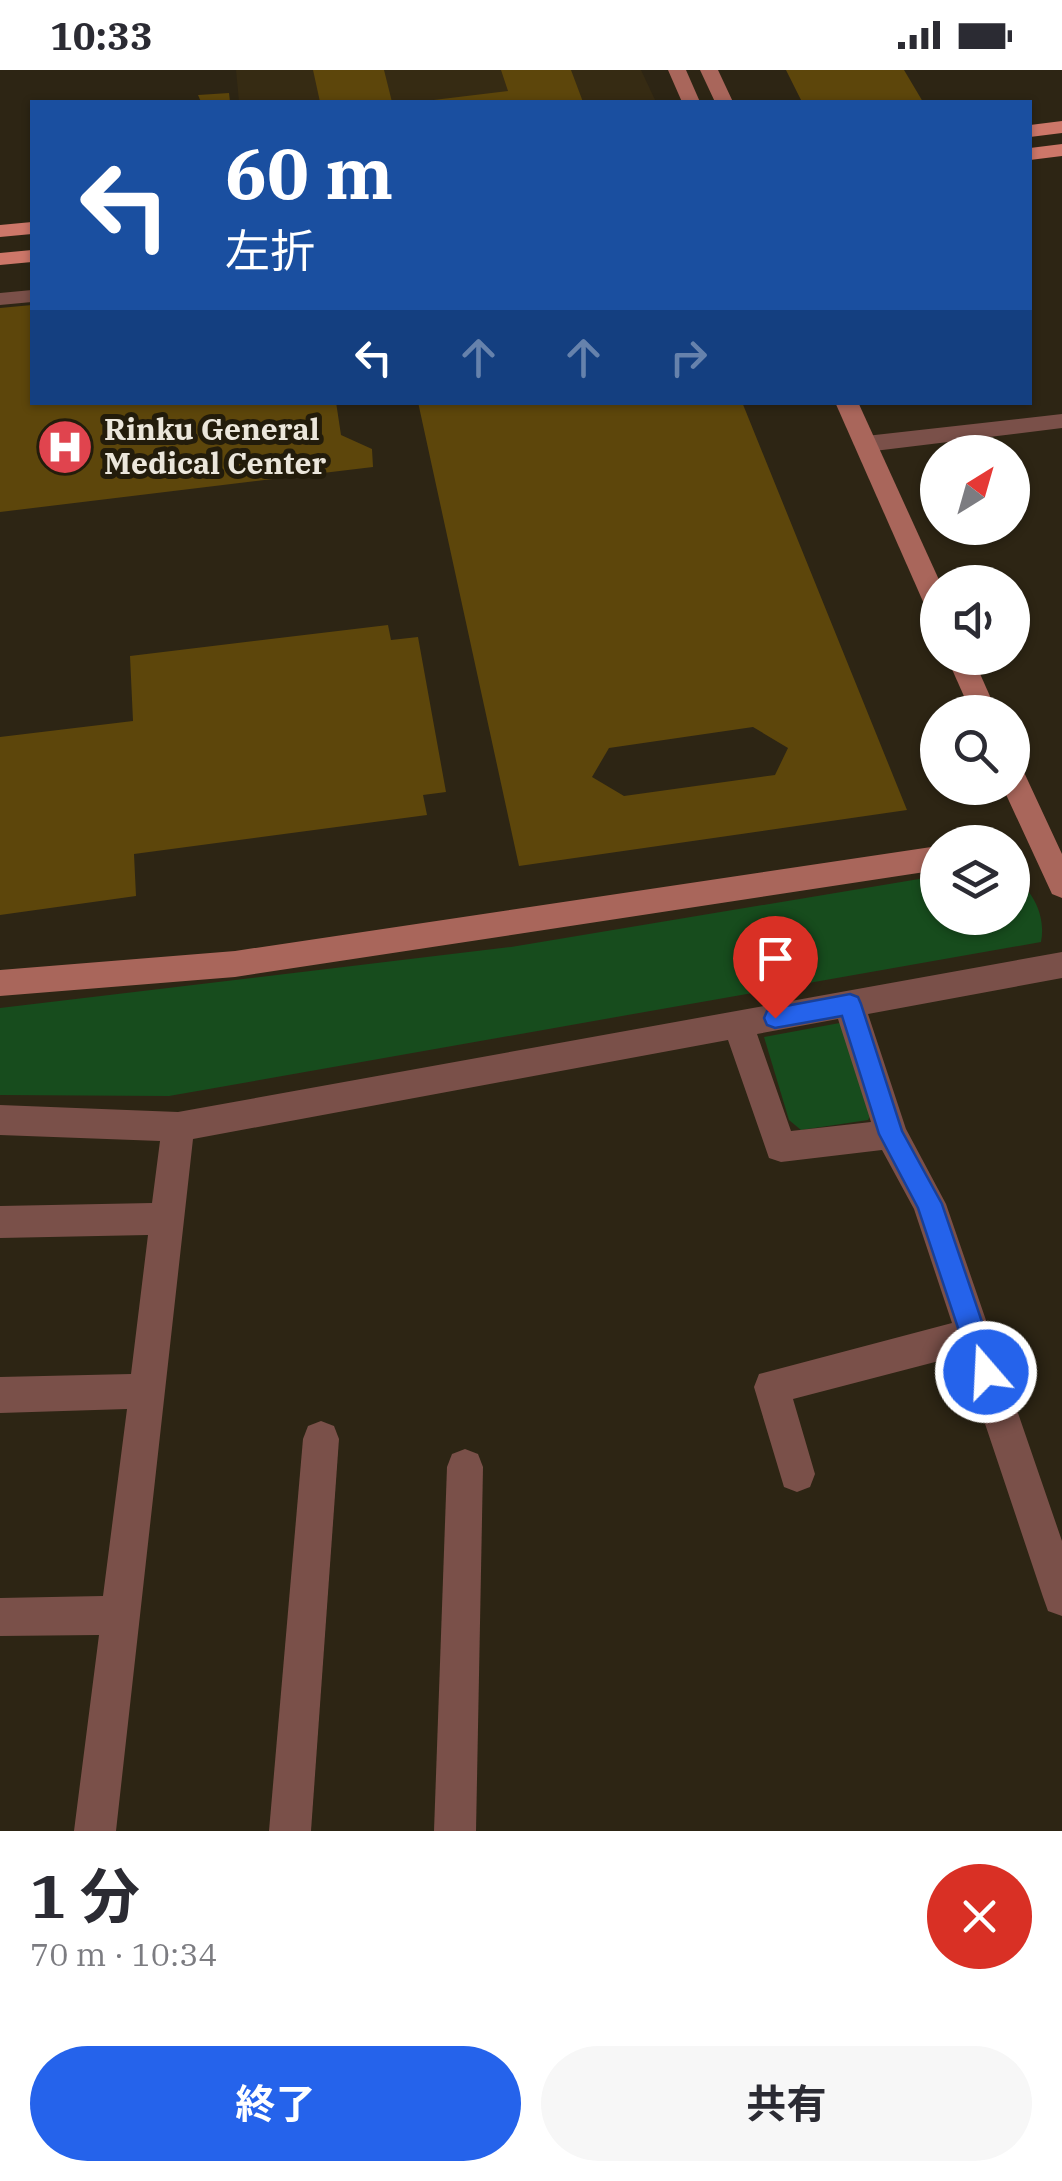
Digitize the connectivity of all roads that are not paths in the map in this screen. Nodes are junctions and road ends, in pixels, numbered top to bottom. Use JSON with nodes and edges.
{"nodes":[{"id":1,"x":677,"y":70,"type":"edge"},
{"id":2,"x":708,"y":70,"type":"edge"},
{"id":3,"x":690,"y":100,"type":"edge"},
{"id":4,"x":723,"y":100,"type":"edge"},
{"id":5,"x":1062,"y":127,"type":"edge"},
{"id":6,"x":1032,"y":130,"type":"edge"},
{"id":7,"x":1062,"y":150,"type":"edge"},
{"id":8,"x":1032,"y":154,"type":"edge"},
{"id":9,"x":30,"y":228,"type":"edge"},
{"id":10,"x":0,"y":231,"type":"edge"},
{"id":11,"x":30,"y":256,"type":"edge"},
{"id":12,"x":0,"y":259,"type":"edge"},
{"id":13,"x":30,"y":296,"type":"edge"},
{"id":14,"x":0,"y":299,"type":"edge"},
{"id":15,"x":847,"y":405,"type":"edge"},
{"id":16,"x":1062,"y":421,"type":"edge"},
{"id":17,"x":866,"y":444,"type":"junction"},
{"id":18,"x":920,"y":566,"type":"edge"},
{"id":19,"x":1030,"y":805,"type":"edge"},
{"id":20,"x":1052,"y":841,"type":"edge"},
{"id":21,"x":920,"y":861,"type":"edge"},
{"id":22,"x":1062,"y":886,"type":"edge"},
{"id":23,"x":1062,"y":965,"type":"edge"},
{"id":24,"x":0,"y":982,"type":"edge"},
{"id":25,"x":850,"y":1004,"type":"junction"},
{"id":26,"x":738,"y":1024,"type":"junction"},
{"id":27,"x":0,"y":1120,"type":"edge"},
{"id":28,"x":178,"y":1127,"type":"junction"},
{"id":29,"x":891,"y":1134,"type":"junction"},
{"id":30,"x":167,"y":1218,"type":"junction"},
{"id":31,"x":0,"y":1222,"type":"edge"},
{"id":32,"x":973,"y":1335,"type":"junction"},
{"id":33,"x":147,"y":1391,"type":"junction"},
{"id":34,"x":0,"y":1395,"type":"edge"},
{"id":35,"x":321,"y":1439,"type":"dead end"},
{"id":36,"x":466,"y":1467,"type":"dead end"},
{"id":37,"x":797,"y":1474,"type":"dead end"},
{"id":38,"x":1062,"y":1597,"type":"edge"},
{"id":39,"x":120,"y":1616,"type":"junction"},
{"id":40,"x":0,"y":1617,"type":"edge"},
{"id":41,"x":95,"y":1831,"type":"edge"},
{"id":42,"x":290,"y":1831,"type":"edge"},
{"id":43,"x":455,"y":1831,"type":"edge"}],
"edges":[{"from":1,"to":3,"type":"street"},
{"from":2,"to":4,"type":"street"},
{"from":5,"to":6,"type":"main road"},
{"from":7,"to":8,"type":"main road"},
{"from":9,"to":10,"type":"main road"},
{"from":11,"to":12,"type":"main road"},
{"from":13,"to":14,"type":"street"},
{"from":15,"to":17,"type":"street"},
{"from":16,"to":17,"type":"street"},
{"from":17,"to":18,"type":"street"},
{"from":19,"to":20,"type":"street"},
{"from":20,"to":22,"type":"street"},
{"from":21,"to":24,"type":"street"},
{"from":23,"to":25,"type":"street"},
{"from":25,"to":26,"type":"street"},
{"from":25,"to":29,"type":"street"},
{"from":26,"to":28,"type":"street"},
{"from":26,"to":29,"type":"street"},
{"from":27,"to":28,"type":"street"},
{"from":28,"to":30,"type":"street"},
{"from":29,"to":32,"type":"street"},
{"from":30,"to":31,"type":"street"},
{"from":30,"to":33,"type":"street"},
{"from":32,"to":37,"type":"street"},
{"from":32,"to":38,"type":"street"},
{"from":33,"to":34,"type":"street"},
{"from":33,"to":39,"type":"street"},
{"from":35,"to":42,"type":"street"},
{"from":36,"to":43,"type":"street"},
{"from":39,"to":40,"type":"street"},
{"from":39,"to":41,"type":"street"}]}
